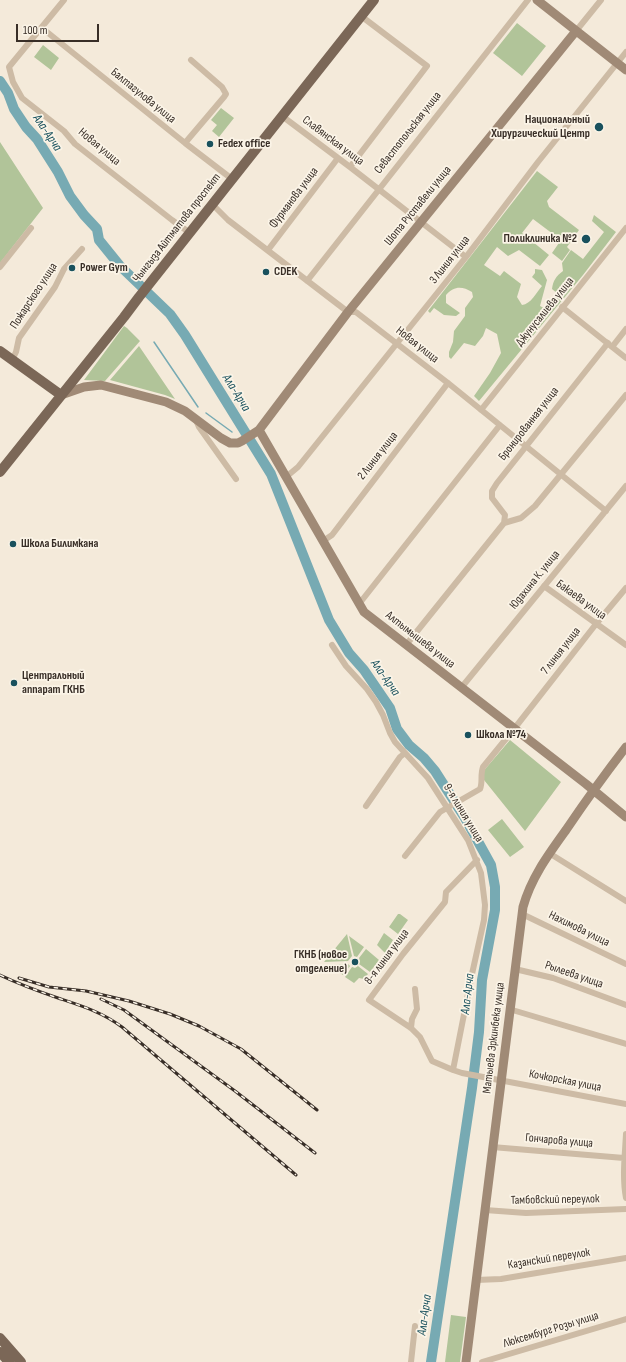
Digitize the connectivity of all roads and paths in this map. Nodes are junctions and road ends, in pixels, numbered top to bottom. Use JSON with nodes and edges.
{"nodes":[{"id":1,"x":64,"y":0,"type":"edge"},
{"id":2,"x":374,"y":0,"type":"edge"},
{"id":3,"x":528,"y":0,"type":"edge"},
{"id":4,"x":537,"y":0,"type":"edge"},
{"id":5,"x":601,"y":0,"type":"edge"},
{"id":6,"x":361,"y":16,"type":"junction"},
{"id":7,"x":42,"y":28,"type":"junction"},
{"id":8,"x":576,"y":31,"type":"junction"},
{"id":9,"x":626,"y":52,"type":"edge"},
{"id":10,"x":191,"y":60,"type":"dead end"},
{"id":11,"x":618,"y":63,"type":"junction"},
{"id":12,"x":626,"y":70,"type":"edge"},
{"id":13,"x":282,"y":116,"type":"junction"},
{"id":14,"x":185,"y":143,"type":"junction"},
{"id":15,"x":338,"y":158,"type":"junction"},
{"id":16,"x":350,"y":167,"type":"junction"},
{"id":17,"x":232,"y":179,"type":"junction"},
{"id":18,"x":378,"y":189,"type":"junction"},
{"id":19,"x":212,"y":204,"type":"junction"},
{"id":20,"x":420,"y":222,"type":"junction"},
{"id":21,"x":31,"y":228,"type":"dead end"},
{"id":22,"x":626,"y":228,"type":"edge"},
{"id":23,"x":190,"y":233,"type":"junction"},
{"id":24,"x":82,"y":249,"type":"dead end"},
{"id":25,"x":268,"y":250,"type":"junction"},
{"id":26,"x":466,"y":257,"type":"junction"},
{"id":27,"x":0,"y":267,"type":"edge"},
{"id":28,"x":307,"y":281,"type":"junction"},
{"id":29,"x":562,"y":306,"type":"junction"},
{"id":30,"x":348,"y":312,"type":"junction"},
{"id":31,"x":626,"y":329,"type":"edge"},
{"id":32,"x":397,"y":344,"type":"junction"},
{"id":33,"x":610,"y":345,"type":"junction"},
{"id":34,"x":0,"y":351,"type":"edge"},
{"id":35,"x":626,"y":358,"type":"edge"},
{"id":36,"x":12,"y":360,"type":"junction"},
{"id":37,"x":448,"y":383,"type":"junction"},
{"id":38,"x":61,"y":395,"type":"junction"},
{"id":39,"x":626,"y":395,"type":"edge"},
{"id":40,"x":481,"y":410,"type":"junction"},
{"id":41,"x":196,"y":418,"type":"junction"},
{"id":42,"x":500,"y":425,"type":"junction"},
{"id":43,"x":257,"y":432,"type":"junction"},
{"id":44,"x":527,"y":446,"type":"junction"},
{"id":45,"x":0,"y":472,"type":"edge"},
{"id":46,"x":562,"y":474,"type":"junction"},
{"id":47,"x":286,"y":477,"type":"junction"},
{"id":48,"x":236,"y":479,"type":"dead end"},
{"id":49,"x":626,"y":486,"type":"edge"},
{"id":50,"x":606,"y":511,"type":"junction"},
{"id":51,"x":504,"y":523,"type":"junction"},
{"id":52,"x":323,"y":541,"type":"junction"},
{"id":53,"x":544,"y":586,"type":"junction"},
{"id":54,"x":626,"y":588,"type":"edge"},
{"id":55,"x":359,"y":604,"type":"junction"},
{"id":56,"x":596,"y":624,"type":"junction"},
{"id":57,"x":332,"y":645,"type":"dead end"},
{"id":58,"x":406,"y":645,"type":"junction"},
{"id":59,"x":626,"y":645,"type":"edge"},
{"id":60,"x":461,"y":688,"type":"junction"},
{"id":61,"x":514,"y":729,"type":"junction"},
{"id":62,"x":626,"y":747,"type":"edge"},
{"id":63,"x":406,"y":753,"type":"junction"},
{"id":64,"x":593,"y":790,"type":"junction"},
{"id":65,"x":366,"y":806,"type":"dead end"},
{"id":66,"x":448,"y":808,"type":"junction"},
{"id":67,"x":626,"y":817,"type":"edge"},
{"id":68,"x":549,"y":853,"type":"junction"},
{"id":69,"x":405,"y":856,"type":"dead end"},
{"id":70,"x":477,"y":860,"type":"junction"},
{"id":71,"x":626,"y":900,"type":"edge"},
{"id":72,"x":522,"y":914,"type":"junction"},
{"id":73,"x":626,"y":964,"type":"edge"},
{"id":74,"x":515,"y":969,"type":"junction"},
{"id":75,"x":415,"y":989,"type":"dead end"},
{"id":76,"x":626,"y":1005,"type":"edge"},
{"id":77,"x":509,"y":1009,"type":"junction"},
{"id":78,"x":411,"y":1028,"type":"junction"},
{"id":79,"x":626,"y":1044,"type":"edge"},
{"id":80,"x":454,"y":1070,"type":"junction"},
{"id":81,"x":501,"y":1080,"type":"junction"},
{"id":82,"x":626,"y":1104,"type":"edge"},
{"id":83,"x":626,"y":1134,"type":"edge"},
{"id":84,"x":492,"y":1147,"type":"junction"},
{"id":85,"x":624,"y":1158,"type":"junction"},
{"id":86,"x":626,"y":1198,"type":"edge"},
{"id":87,"x":484,"y":1210,"type":"junction"},
{"id":88,"x":626,"y":1210,"type":"edge"},
{"id":89,"x":626,"y":1258,"type":"edge"},
{"id":90,"x":476,"y":1280,"type":"junction"},
{"id":91,"x":626,"y":1319,"type":"edge"},
{"id":92,"x":415,"y":1326,"type":"dead end"},
{"id":93,"x":0,"y":1338,"type":"edge"},
{"id":94,"x":0,"y":1352,"type":"edge"},
{"id":95,"x":9,"y":1362,"type":"edge"},
{"id":96,"x":21,"y":1362,"type":"edge"},
{"id":97,"x":412,"y":1362,"type":"edge"},
{"id":98,"x":466,"y":1362,"type":"edge"},
{"id":99,"x":482,"y":1362,"type":"edge"}],
"edges":[{"from":1,"to":7,"type":"street"},
{"from":2,"to":6,"type":"main road","name":"Чынгыза Айтматова проспект"},
{"from":3,"to":18,"type":"street","name":"Севастопольская улица"},
{"from":4,"to":8,"type":"street"},
{"from":5,"to":8,"type":"street","name":"Шота Руставели улица"},
{"from":6,"to":13,"type":"main road","name":"Чынгыза Айтматова проспект"},
{"from":6,"to":16,"type":"street"},
{"from":7,"to":14,"type":"street","name":"Балтагулова улица"},
{"from":7,"to":23,"type":"street","name":"Новая улица"},
{"from":8,"to":11,"type":"street"},
{"from":8,"to":20,"type":"street","name":"Шота Руставели улица"},
{"from":9,"to":11,"type":"street","name":"3 Линия улица"},
{"from":10,"to":14,"type":"street"},
{"from":11,"to":12,"type":"street"},
{"from":11,"to":26,"type":"street","name":"3 Линия улица"},
{"from":13,"to":15,"type":"street","name":"Славянская улица"},
{"from":13,"to":17,"type":"main road","name":"Чынгыза Айтматова проспект"},
{"from":14,"to":17,"type":"street","name":"Балтагулова улица"},
{"from":15,"to":16,"type":"street","name":"Славянская улица"},
{"from":15,"to":25,"type":"street","name":"Фурманова улица"},
{"from":16,"to":18,"type":"street","name":"Славянская улица"},
{"from":17,"to":19,"type":"main road","name":"Чынгыза Айтматова проспект"},
{"from":18,"to":20,"type":"street","name":"Славянская улица"},
{"from":18,"to":28,"type":"street","name":"Севастопольская улица"},
{"from":19,"to":23,"type":"main road","name":"Чынгыза Айтматова проспект"},
{"from":19,"to":25,"type":"street","name":"Новая улица"},
{"from":20,"to":26,"type":"street","name":"Славянская улица"},
{"from":20,"to":30,"type":"street","name":"Шота Руставели улица"},
{"from":21,"to":27,"type":"street"},
{"from":22,"to":29,"type":"street","name":"Джунусалиева улица"},
{"from":23,"to":38,"type":"main road","name":"Чынгыза Айтматова проспект"},
{"from":24,"to":36,"type":"street","name":"Пожарского улица"},
{"from":25,"to":28,"type":"street","name":"Новая улица"},
{"from":26,"to":32,"type":"street","name":"3 Линия улица"},
{"from":28,"to":30,"type":"street","name":"Новая улица"},
{"from":29,"to":33,"type":"street"},
{"from":29,"to":40,"type":"street","name":"Джунусалиева улица"},
{"from":30,"to":32,"type":"street","name":"Новая улица"},
{"from":30,"to":43,"type":"street","name":"Шота Руставели улица"},
{"from":31,"to":33,"type":"street","name":"Бронированная улица"},
{"from":32,"to":37,"type":"street","name":"Новая улица"},
{"from":32,"to":47,"type":"street","name":"3 Линия улица"},
{"from":33,"to":35,"type":"street"},
{"from":33,"to":44,"type":"street","name":"Бронированная улица"},
{"from":34,"to":36,"type":"main road"},
{"from":36,"to":38,"type":"main road"},
{"from":37,"to":40,"type":"street","name":"Новая улица"},
{"from":37,"to":52,"type":"street","name":"2 Линия улица"},
{"from":38,"to":41,"type":"street"},
{"from":38,"to":45,"type":"main road","name":"Чынгыза Айтматова проспект"},
{"from":39,"to":46,"type":"street"},
{"from":40,"to":42,"type":"street","name":"Новая улица"},
{"from":41,"to":43,"type":"street"},
{"from":41,"to":48,"type":"street"},
{"from":42,"to":44,"type":"street","name":"Новая улица"},
{"from":42,"to":55,"type":"street"},
{"from":43,"to":47,"type":"street","name":"Алтымышева улица"},
{"from":44,"to":46,"type":"street","name":"Новая улица"},
{"from":44,"to":51,"type":"street","name":"Бронированная улица"},
{"from":46,"to":50,"type":"street","name":"Новая улица"},
{"from":46,"to":51,"type":"street"},
{"from":47,"to":52,"type":"street","name":"Алтымышева улица"},
{"from":49,"to":50,"type":"street","name":"Юдахина К. улица"},
{"from":50,"to":53,"type":"street","name":"Юдахина К. улица"},
{"from":51,"to":58,"type":"street"},
{"from":52,"to":55,"type":"street","name":"Алтымышева улица"},
{"from":53,"to":56,"type":"street","name":"Бакаева улица"},
{"from":53,"to":60,"type":"street","name":"Юдахина К. улица"},
{"from":54,"to":56,"type":"street","name":"7 линия улица"},
{"from":55,"to":58,"type":"street","name":"Алтымышева улица"},
{"from":56,"to":59,"type":"street","name":"Бакаева улица"},
{"from":56,"to":61,"type":"street","name":"7 линия улица"},
{"from":57,"to":63,"type":"street","name":"9-я линия улица"},
{"from":58,"to":60,"type":"street","name":"Алтымышева улица"},
{"from":60,"to":61,"type":"street","name":"Алтымышева улица"},
{"from":61,"to":64,"type":"street","name":"Алтымышева улица"},
{"from":61,"to":66,"type":"street","name":"7 линия улица"},
{"from":62,"to":64,"type":"street","name":"Матыева Эркинбека улица"},
{"from":63,"to":65,"type":"street"},
{"from":63,"to":66,"type":"street","name":"9-я линия улица"},
{"from":64,"to":67,"type":"street","name":"Алтымышева улица"},
{"from":64,"to":68,"type":"street","name":"Матыева Эркинбека улица"},
{"from":66,"to":69,"type":"street"},
{"from":66,"to":70,"type":"street","name":"9-я линия улица"},
{"from":68,"to":71,"type":"street"},
{"from":68,"to":72,"type":"street","name":"Матыева Эркинбека улица"},
{"from":70,"to":78,"type":"street","name":"8-я линия улица"},
{"from":70,"to":80,"type":"street","name":"9-я линия улица"},
{"from":72,"to":73,"type":"street","name":"Нахимова улица"},
{"from":72,"to":74,"type":"street","name":"Матыева Эркинбека улица"},
{"from":74,"to":76,"type":"street","name":"Рылеева улица"},
{"from":74,"to":77,"type":"street","name":"Матыева Эркинбека улица"},
{"from":75,"to":78,"type":"street"},
{"from":77,"to":79,"type":"street"},
{"from":77,"to":81,"type":"street","name":"Матыева Эркинбека улица"},
{"from":78,"to":80,"type":"street","name":"8-я линия улица"},
{"from":80,"to":81,"type":"street"},
{"from":81,"to":82,"type":"street","name":"Кочкорская улица"},
{"from":81,"to":84,"type":"street","name":"Матыева Эркинбека улица"},
{"from":83,"to":85,"type":"street"},
{"from":84,"to":85,"type":"street","name":"Гончарова улица"},
{"from":84,"to":87,"type":"street","name":"Матыева Эркинбека улица"},
{"from":85,"to":86,"type":"street"},
{"from":87,"to":88,"type":"street","name":"Тамбовский переулок"},
{"from":87,"to":90,"type":"street","name":"Матыева Эркинбека улица"},
{"from":89,"to":90,"type":"street","name":"Казанский переулок"},
{"from":90,"to":98,"type":"street","name":"Матыева Эркинбека улица"},
{"from":91,"to":99,"type":"street","name":"Люксембург Розы улица"},
{"from":92,"to":97,"type":"street"},
{"from":93,"to":96,"type":"main road"},
{"from":94,"to":95,"type":"main road"}]}
